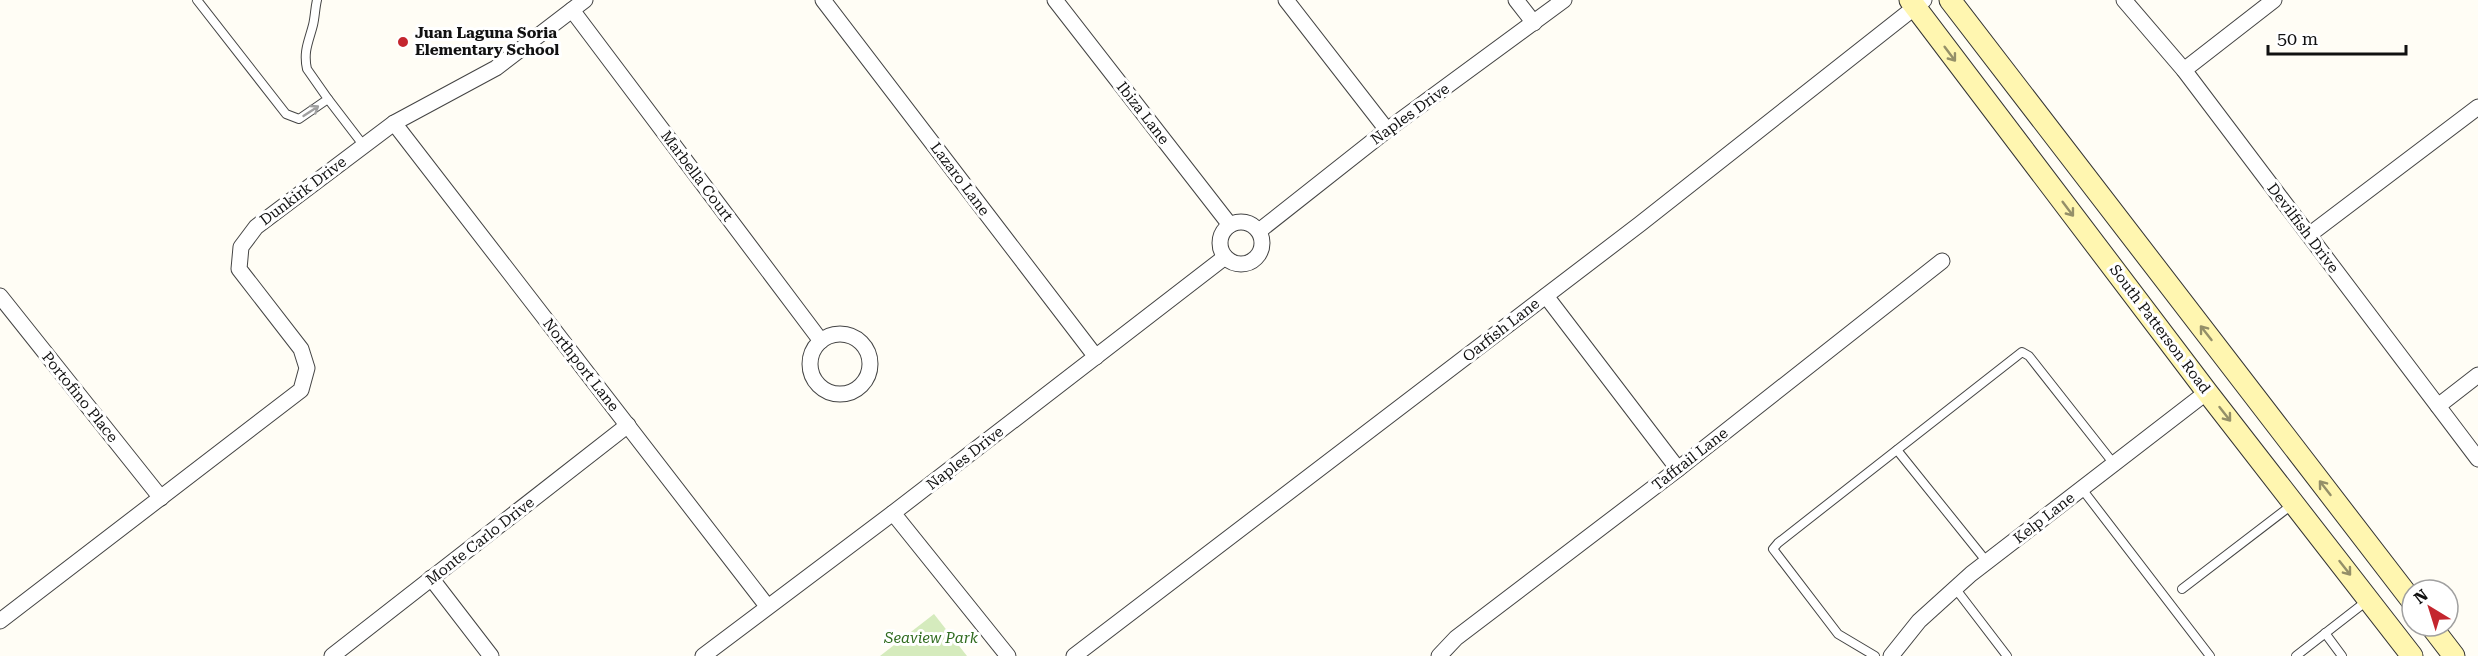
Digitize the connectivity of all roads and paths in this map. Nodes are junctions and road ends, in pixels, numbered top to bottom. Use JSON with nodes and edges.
{"nodes":[{"id":1,"x":197,"y":0,"type":"edge"},
{"id":2,"x":317,"y":0,"type":"edge"},
{"id":3,"x":585,"y":0,"type":"edge"},
{"id":4,"x":823,"y":0,"type":"edge"},
{"id":5,"x":1055,"y":0,"type":"edge"},
{"id":6,"x":1286,"y":0,"type":"edge"},
{"id":7,"x":1516,"y":0,"type":"edge"},
{"id":8,"x":1564,"y":0,"type":"edge"},
{"id":9,"x":1950,"y":0,"type":"edge"},
{"id":10,"x":2124,"y":0,"type":"edge"},
{"id":11,"x":2274,"y":0,"type":"edge"},
{"id":12,"x":1916,"y":2,"type":"edge"},
{"id":13,"x":572,"y":10,"type":"junction"},
{"id":14,"x":1534,"y":23,"type":"junction"},
{"id":15,"x":2184,"y":70,"type":"junction"},
{"id":16,"x":328,"y":99,"type":"junction"},
{"id":17,"x":2478,"y":107,"type":"edge"},
{"id":18,"x":394,"y":123,"type":"junction"},
{"id":19,"x":1387,"y":130,"type":"junction"},
{"id":20,"x":364,"y":146,"type":"junction"},
{"id":21,"x":1230,"y":225,"type":"junction"},
{"id":22,"x":1259,"y":231,"type":"junction"},
{"id":23,"x":2309,"y":235,"type":"junction"},
{"id":24,"x":1225,"y":257,"type":"junction"},
{"id":25,"x":1942,"y":261,"type":"dead end"},
{"id":26,"x":0,"y":296,"type":"edge"},
{"id":27,"x":1546,"y":296,"type":"junction"},
{"id":28,"x":821,"y":341,"type":"junction"},
{"id":29,"x":1096,"y":357,"type":"junction"},
{"id":30,"x":2478,"y":375,"type":"edge"},
{"id":31,"x":2207,"y":392,"type":"junction"},
{"id":32,"x":2438,"y":406,"type":"junction"},
{"id":33,"x":628,"y":425,"type":"junction"},
{"id":34,"x":1897,"y":450,"type":"junction"},
{"id":35,"x":2478,"y":459,"type":"edge"},
{"id":36,"x":2114,"y":464,"type":"junction"},
{"id":37,"x":1678,"y":469,"type":"junction"},
{"id":38,"x":2082,"y":489,"type":"junction"},
{"id":39,"x":161,"y":498,"type":"junction"},
{"id":40,"x":2294,"y":503,"type":"junction"},
{"id":41,"x":893,"y":513,"type":"junction"},
{"id":42,"x":1987,"y":562,"type":"junction"},
{"id":43,"x":431,"y":578,"type":"junction"},
{"id":44,"x":2400,"y":585,"type":"edge"},
{"id":45,"x":1955,"y":588,"type":"junction"},
{"id":46,"x":2182,"y":589,"type":"dead end"},
{"id":47,"x":2369,"y":599,"type":"junction"},
{"id":48,"x":767,"y":606,"type":"junction"},
{"id":49,"x":0,"y":621,"type":"edge"},
{"id":50,"x":2325,"y":633,"type":"junction"},
{"id":51,"x":2440,"y":638,"type":"edge"},
{"id":52,"x":332,"y":656,"type":"edge"},
{"id":53,"x":491,"y":656,"type":"edge"},
{"id":54,"x":703,"y":656,"type":"edge"},
{"id":55,"x":1008,"y":656,"type":"edge"},
{"id":56,"x":1074,"y":656,"type":"edge"},
{"id":57,"x":1439,"y":656,"type":"edge"},
{"id":58,"x":1875,"y":656,"type":"edge"},
{"id":59,"x":1891,"y":656,"type":"edge"},
{"id":60,"x":2007,"y":656,"type":"edge"},
{"id":61,"x":2210,"y":656,"type":"edge"},
{"id":62,"x":2296,"y":656,"type":"edge"},
{"id":63,"x":2342,"y":656,"type":"edge"},
{"id":64,"x":2412,"y":656,"type":"edge"},
{"id":65,"x":2454,"y":656,"type":"edge"}],
"edges":[{"from":1,"to":16,"type":"lane","one_way":true},
{"from":2,"to":16,"type":"lane"},
{"from":3,"to":13,"type":"street","name":"Dunkirk Drive"},
{"from":4,"to":29,"type":"street","name":"Lazaro Lane"},
{"from":5,"to":21,"type":"street","name":"Ibiza Lane"},
{"from":6,"to":19,"type":"street"},
{"from":7,"to":14,"type":"street"},
{"from":8,"to":14,"type":"street","name":"Naples Drive"},
{"from":44,"to":9,"type":"street","one_way":true},
{"from":10,"to":15,"type":"street","name":"Devilfish Drive"},
{"from":11,"to":15,"type":"street"},
{"from":12,"to":27,"type":"street","name":"Oarfish Lane"},
{"from":12,"to":31,"type":"street","name":"South Patterson Road","one_way":true},
{"from":13,"to":18,"type":"street","name":"Dunkirk Drive"},
{"from":13,"to":28,"type":"street","name":"Marbella Court"},
{"from":14,"to":19,"type":"street","name":"Naples Drive"},
{"from":15,"to":23,"type":"street","name":"Devilfish Drive"},
{"from":16,"to":20,"type":"lane"},
{"from":17,"to":23,"type":"street"},
{"from":18,"to":20,"type":"street","name":"Dunkirk Drive"},
{"from":18,"to":33,"type":"street","name":"Northport Lane"},
{"from":19,"to":22,"type":"street","name":"Naples Drive"},
{"from":20,"to":39,"type":"street","name":"Dunkirk Drive"},
{"from":21,"to":22,"type":"street"},
{"from":21,"to":24,"type":"street"},
{"from":22,"to":24,"type":"street"},
{"from":23,"to":32,"type":"street","name":"Devilfish Drive"},
{"from":24,"to":29,"type":"street","name":"Naples Drive"},
{"from":25,"to":37,"type":"street","name":"Taffrail Lane"},
{"from":26,"to":39,"type":"street","name":"Portofino Place"},
{"from":27,"to":37,"type":"street"},
{"from":27,"to":56,"type":"street","name":"Oarfish Lane"},
{"from":28,"to":28,"type":"street"},
{"from":29,"to":41,"type":"street","name":"Naples Drive"},
{"from":30,"to":32,"type":"street"},
{"from":31,"to":36,"type":"street","name":"Kelp Lane"},
{"from":31,"to":40,"type":"street","name":"South Patterson Road","one_way":true},
{"from":32,"to":35,"type":"street","name":"Devilfish Drive"},
{"from":33,"to":43,"type":"street","name":"Monte Carlo Drive"},
{"from":33,"to":48,"type":"street","name":"Northport Lane"},
{"from":34,"to":36,"type":"lane"},
{"from":34,"to":42,"type":"lane"},
{"from":34,"to":58,"type":"lane"},
{"from":36,"to":38,"type":"street","name":"Kelp Lane"},
{"from":37,"to":57,"type":"street","name":"Taffrail Lane"},
{"from":38,"to":42,"type":"street","name":"Kelp Lane"},
{"from":38,"to":61,"type":"lane"},
{"from":39,"to":49,"type":"street","name":"Dunkirk Drive"},
{"from":40,"to":46,"type":"lane"},
{"from":40,"to":47,"type":"street","name":"South Patterson Road","one_way":true},
{"from":41,"to":48,"type":"street","name":"Naples Drive"},
{"from":41,"to":55,"type":"street"},
{"from":42,"to":45,"type":"street","name":"Kelp Lane"},
{"from":43,"to":52,"type":"street","name":"Monte Carlo Drive"},
{"from":43,"to":53,"type":"street"},
{"from":45,"to":59,"type":"street","name":"Kelp Lane"},
{"from":45,"to":60,"type":"lane"},
{"from":47,"to":50,"type":"lane"},
{"from":47,"to":64,"type":"street","name":"South Patterson Road"},
{"from":48,"to":54,"type":"street","name":"Naples Drive"},
{"from":50,"to":62,"type":"lane"},
{"from":50,"to":63,"type":"lane"},
{"from":51,"to":65,"type":"street"}]}
